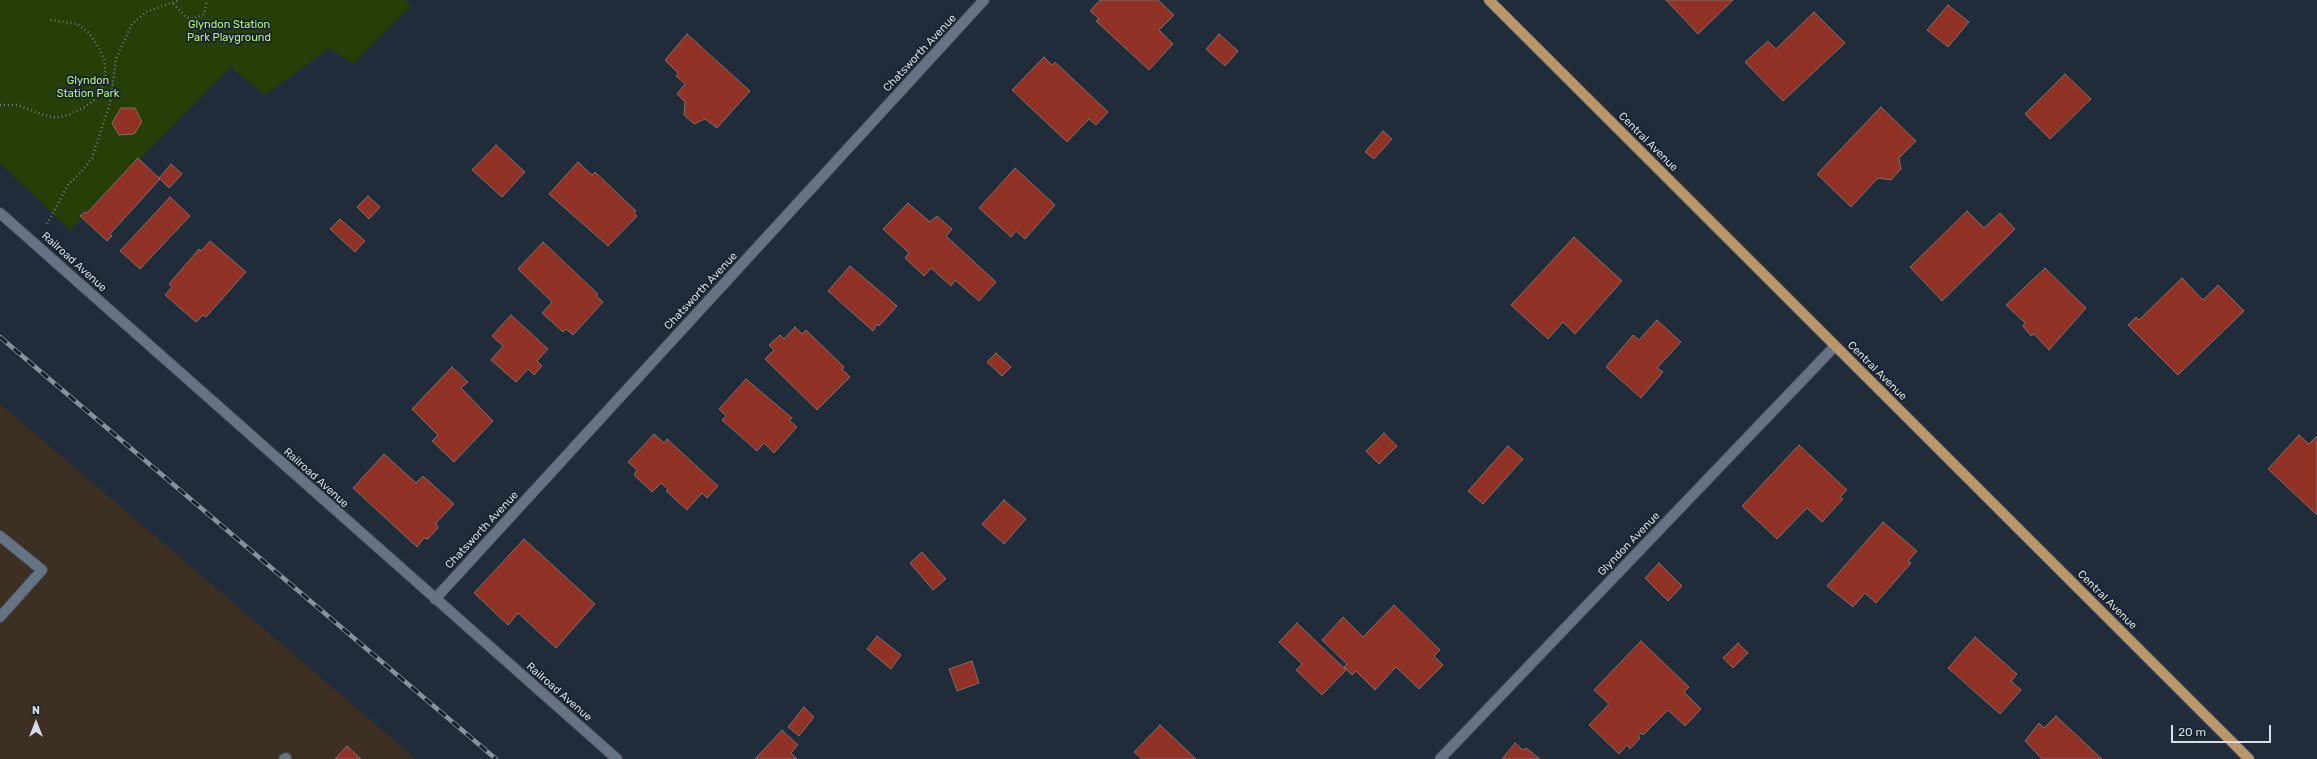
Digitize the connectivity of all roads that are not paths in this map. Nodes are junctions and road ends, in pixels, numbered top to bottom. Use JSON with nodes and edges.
{"nodes":[{"id":1,"x":984,"y":0,"type":"edge"},
{"id":2,"x":1489,"y":0,"type":"edge"},
{"id":3,"x":0,"y":213,"type":"edge"},
{"id":4,"x":1835,"y":346,"type":"junction"},
{"id":5,"x":0,"y":536,"type":"edge"},
{"id":6,"x":435,"y":599,"type":"junction"},
{"id":7,"x":0,"y":617,"type":"edge"},
{"id":8,"x":617,"y":759,"type":"edge"},
{"id":9,"x":1440,"y":759,"type":"edge"},
{"id":10,"x":2249,"y":759,"type":"edge"}],
"edges":[{"from":1,"to":6,"type":"street","name":"Chatsworth Avenue"},
{"from":2,"to":4,"type":"main road","name":"Central Avenue"},
{"from":3,"to":6,"type":"street","name":"Railroad Avenue"},
{"from":4,"to":9,"type":"street","name":"Glyndon Avenue"},
{"from":4,"to":10,"type":"main road","name":"Central Avenue"},
{"from":5,"to":7,"type":"street"},
{"from":6,"to":8,"type":"street","name":"Railroad Avenue"}]}
